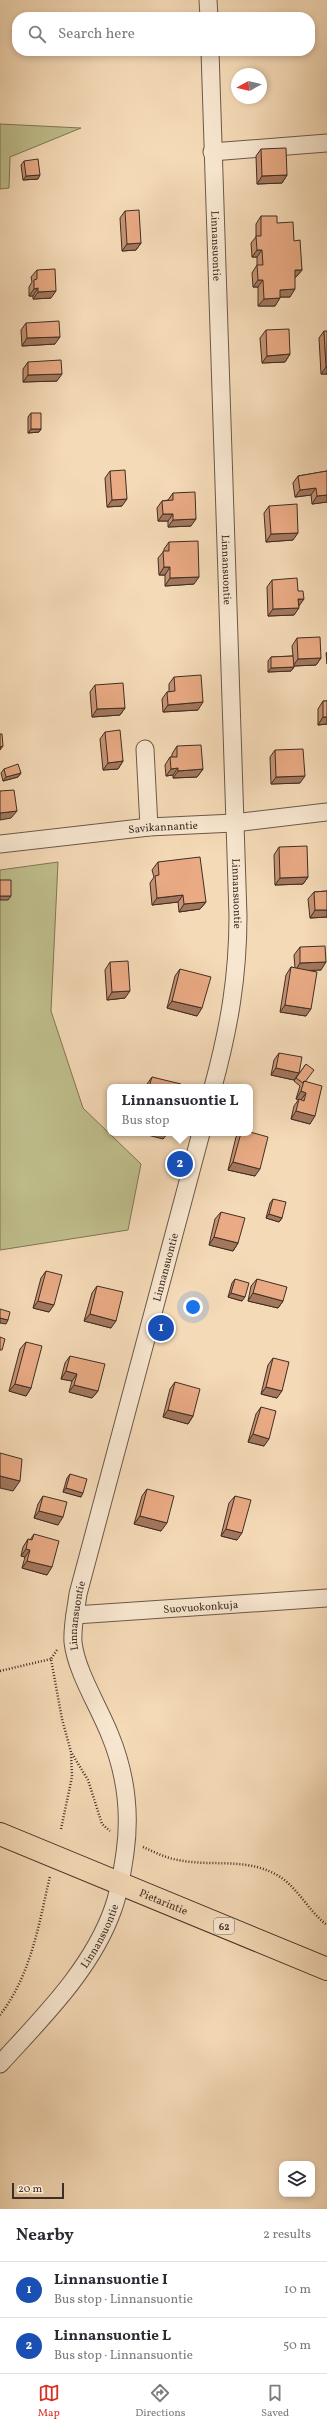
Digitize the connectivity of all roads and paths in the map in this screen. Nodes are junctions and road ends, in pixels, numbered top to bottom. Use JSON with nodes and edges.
{"nodes":[{"id":1,"x":208,"y":0,"type":"edge"},
{"id":2,"x":209,"y":12,"type":"edge"},
{"id":3,"x":210,"y":56,"type":"edge"},
{"id":4,"x":327,"y":143,"type":"edge"},
{"id":5,"x":212,"y":152,"type":"junction"},
{"id":6,"x":145,"y":749,"type":"dead end"},
{"id":7,"x":327,"y":812,"type":"edge"},
{"id":8,"x":234,"y":823,"type":"junction"},
{"id":9,"x":149,"y":827,"type":"junction"},
{"id":10,"x":0,"y":844,"type":"edge"},
{"id":11,"x":214,"y":1084,"type":"edge"},
{"id":12,"x":200,"y":1136,"type":"edge"},
{"id":13,"x":327,"y":1598,"type":"edge"},
{"id":14,"x":75,"y":1615,"type":"junction"},
{"id":15,"x":0,"y":1671,"type":"edge"},
{"id":16,"x":71,"y":1752,"type":"junction"},
{"id":17,"x":61,"y":1829,"type":"dead end"},
{"id":18,"x":0,"y":1834,"type":"edge"},
{"id":19,"x":127,"y":1841,"type":"junction"},
{"id":20,"x":50,"y":1874,"type":"dead end"},
{"id":21,"x":121,"y":1883,"type":"junction"},
{"id":22,"x":327,"y":1925,"type":"edge"},
{"id":23,"x":327,"y":1969,"type":"edge"},
{"id":24,"x":0,"y":2015,"type":"edge"},
{"id":25,"x":0,"y":2064,"type":"edge"}],
"edges":[{"from":1,"to":2,"type":"street"},
{"from":3,"to":5,"type":"street","name":"Linnansuontie"},
{"from":4,"to":5,"type":"street"},
{"from":5,"to":8,"type":"street","name":"Linnansuontie"},
{"from":6,"to":9,"type":"street"},
{"from":7,"to":8,"type":"street","name":"Savikannantie"},
{"from":8,"to":9,"type":"street","name":"Savikannantie"},
{"from":8,"to":11,"type":"street","name":"Linnansuontie"},
{"from":9,"to":10,"type":"street","name":"Savikannantie"},
{"from":12,"to":14,"type":"street","name":"Linnansuontie"},
{"from":13,"to":14,"type":"street","name":"Suovuokonkuja"},
{"from":14,"to":19,"type":"street","name":"Linnansuontie"},
{"from":15,"to":16,"type":"path"},
{"from":16,"to":17,"type":"path"},
{"from":16,"to":19,"type":"path"},
{"from":18,"to":21,"type":"main road","name":"Pietarintie","number":"62"},
{"from":19,"to":21,"type":"street","name":"Linnansuontie"},
{"from":19,"to":22,"type":"path"},
{"from":20,"to":24,"type":"path"},
{"from":21,"to":23,"type":"main road","name":"Pietarintie","number":"62"},
{"from":21,"to":25,"type":"street","name":"Linnansuontie"}]}
